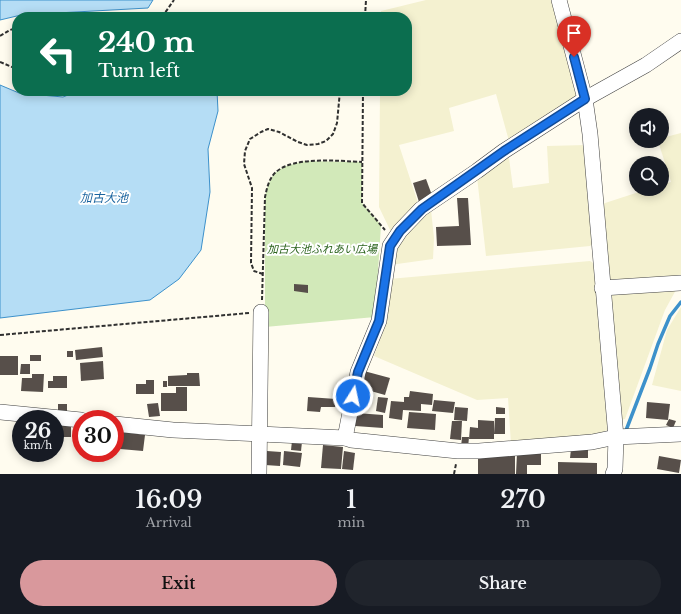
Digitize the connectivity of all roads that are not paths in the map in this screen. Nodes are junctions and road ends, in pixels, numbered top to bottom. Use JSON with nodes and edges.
{"nodes":[{"id":1,"x":559,"y":0,"type":"edge"},
{"id":2,"x":681,"y":41,"type":"edge"},
{"id":3,"x":585,"y":99,"type":"junction"},
{"id":4,"x":680,"y":284,"type":"dead end"},
{"id":5,"x":602,"y":288,"type":"junction"},
{"id":6,"x":261,"y":312,"type":"road end"},
{"id":7,"x":0,"y":412,"type":"edge"},
{"id":8,"x":72,"y":419,"type":"edge"},
{"id":9,"x":124,"y":425,"type":"edge"},
{"id":10,"x":260,"y":434,"type":"junction"},
{"id":11,"x":681,"y":434,"type":"edge"},
{"id":12,"x":616,"y":437,"type":"junction"},
{"id":13,"x":345,"y":438,"type":"junction"},
{"id":14,"x":259,"y":474,"type":"edge"},
{"id":15,"x":613,"y":474,"type":"edge"}],
"edges":[{"from":1,"to":3,"type":"street"},
{"from":2,"to":3,"type":"street"},
{"from":3,"to":5,"type":"street"},
{"from":3,"to":13,"type":"street"},
{"from":4,"to":5,"type":"street"},
{"from":5,"to":12,"type":"street"},
{"from":6,"to":10,"type":"street"},
{"from":7,"to":8,"type":"street"},
{"from":9,"to":10,"type":"street"},
{"from":10,"to":13,"type":"street"},
{"from":10,"to":14,"type":"street"},
{"from":11,"to":12,"type":"street"},
{"from":12,"to":13,"type":"street"},
{"from":12,"to":15,"type":"street"}]}
